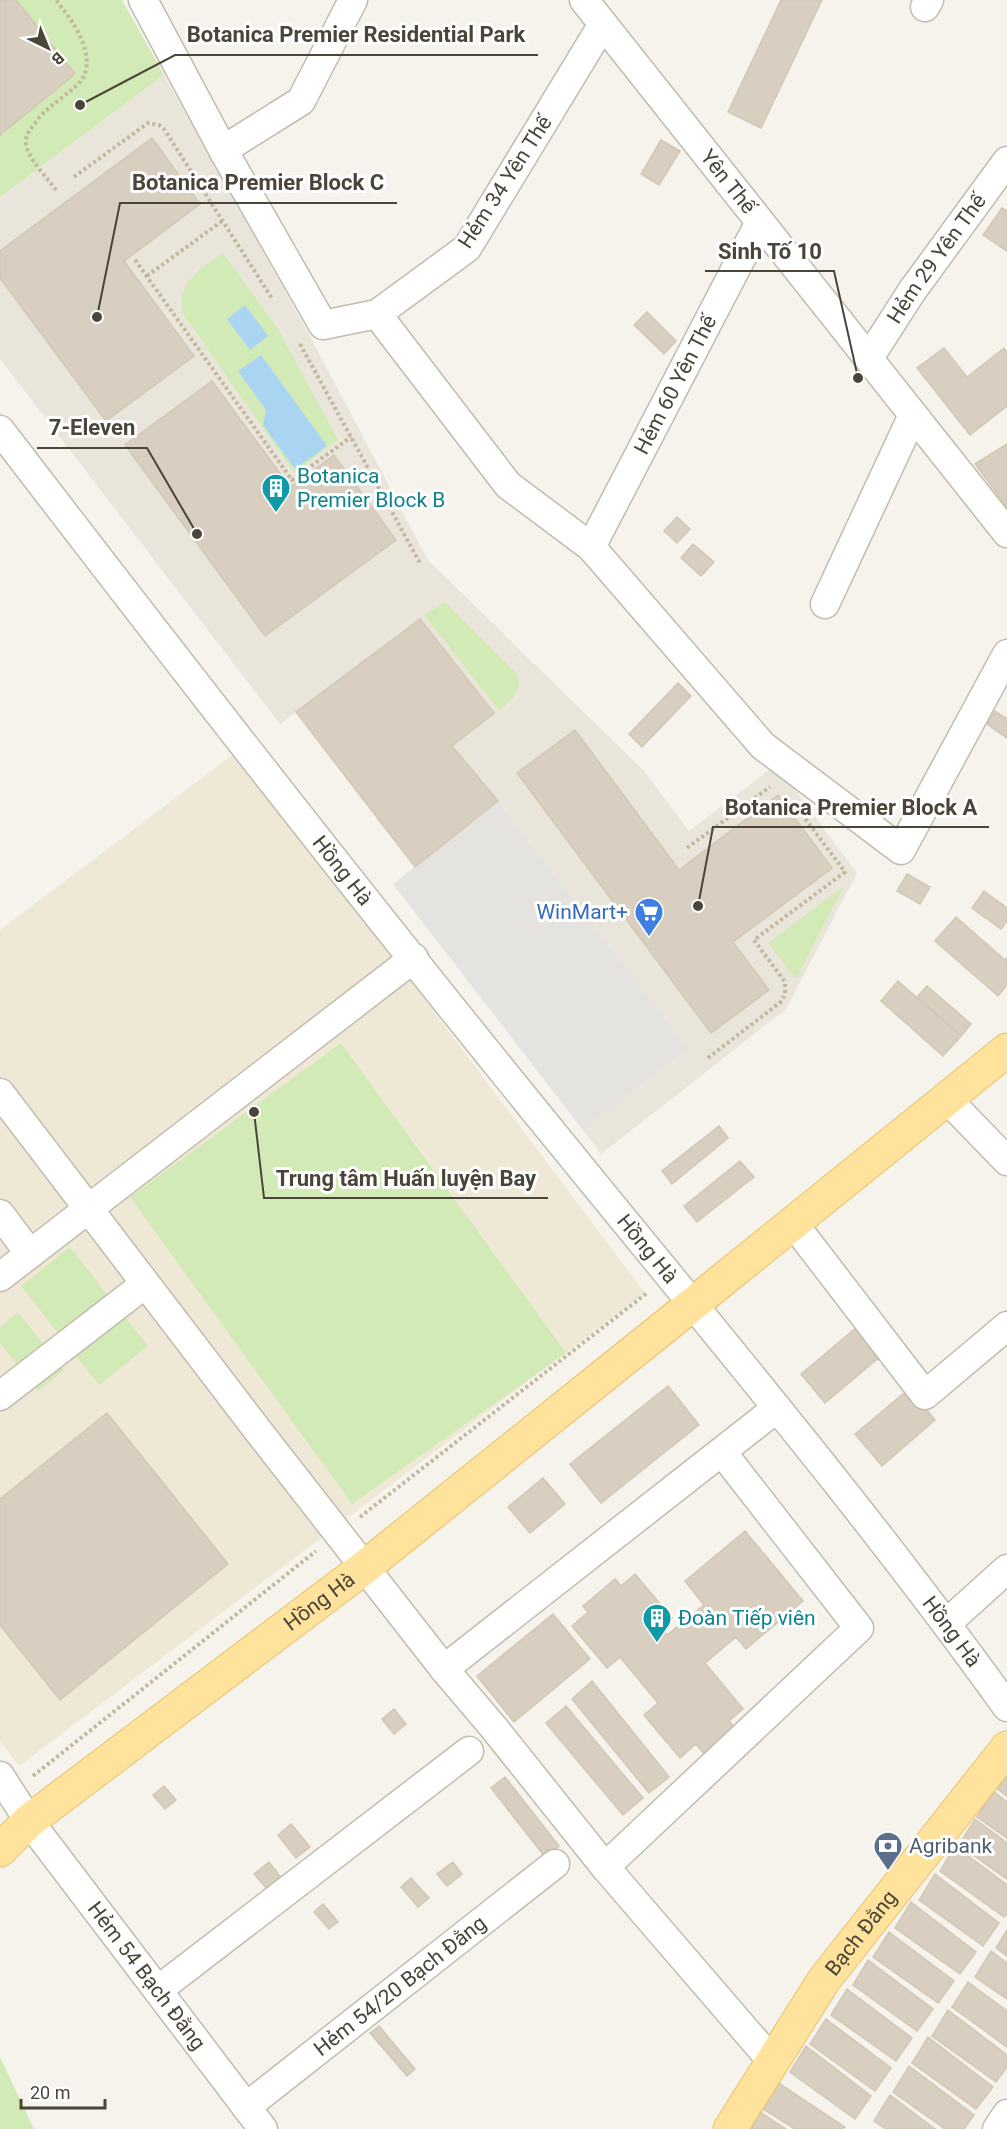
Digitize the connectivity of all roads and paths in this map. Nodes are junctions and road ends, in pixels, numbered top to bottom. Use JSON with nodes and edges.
{"nodes":[{"id":1,"x":56,"y":0,"type":"edge"},
{"id":2,"x":143,"y":0,"type":"edge"},
{"id":3,"x":353,"y":0,"type":"edge"},
{"id":4,"x":584,"y":0,"type":"edge"},
{"id":5,"x":603,"y":24,"type":"junction"},
{"id":6,"x":223,"y":150,"type":"junction"},
{"id":7,"x":1007,"y":161,"type":"edge"},
{"id":8,"x":74,"y":177,"type":"dead end"},
{"id":9,"x":56,"y":190,"type":"dead end"},
{"id":10,"x":222,"y":221,"type":"junction"},
{"id":11,"x":760,"y":222,"type":"junction"},
{"id":12,"x":135,"y":260,"type":"dead end"},
{"id":13,"x":147,"y":276,"type":"junction"},
{"id":14,"x":274,"y":301,"type":"dead end"},
{"id":15,"x":377,"y":314,"type":"junction"},
{"id":16,"x":298,"y":341,"type":"dead end"},
{"id":17,"x":869,"y":358,"type":"junction"},
{"id":18,"x":914,"y":415,"type":"junction"},
{"id":19,"x":0,"y":430,"type":"edge"},
{"id":20,"x":351,"y":437,"type":"junction"},
{"id":21,"x":1007,"y":533,"type":"edge"},
{"id":22,"x":591,"y":547,"type":"junction"},
{"id":23,"x":421,"y":565,"type":"dead end"},
{"id":24,"x":825,"y":604,"type":"dead end"},
{"id":25,"x":1007,"y":654,"type":"edge"},
{"id":26,"x":777,"y":781,"type":"dead end"},
{"id":27,"x":797,"y":809,"type":"dead end"},
{"id":28,"x":687,"y":848,"type":"dead end"},
{"id":29,"x":414,"y":958,"type":"junction"},
{"id":30,"x":1007,"y":1050,"type":"edge"},
{"id":31,"x":708,"y":1058,"type":"dead end"},
{"id":32,"x":0,"y":1093,"type":"edge"},
{"id":33,"x":946,"y":1098,"type":"junction"},
{"id":34,"x":1007,"y":1161,"type":"edge"},
{"id":35,"x":88,"y":1210,"type":"junction"},
{"id":36,"x":0,"y":1214,"type":"edge"},
{"id":37,"x":793,"y":1223,"type":"junction"},
{"id":38,"x":30,"y":1254,"type":"junction"},
{"id":39,"x":0,"y":1277,"type":"edge"},
{"id":40,"x":145,"y":1284,"type":"junction"},
{"id":41,"x":693,"y":1304,"type":"junction"},
{"id":42,"x":1007,"y":1326,"type":"edge"},
{"id":43,"x":0,"y":1396,"type":"edge"},
{"id":44,"x":777,"y":1408,"type":"junction"},
{"id":45,"x":722,"y":1452,"type":"junction"},
{"id":46,"x":365,"y":1567,"type":"junction"},
{"id":47,"x":1007,"y":1569,"type":"edge"},
{"id":48,"x":947,"y":1623,"type":"junction"},
{"id":49,"x":444,"y":1670,"type":"junction"},
{"id":50,"x":1007,"y":1707,"type":"edge"},
{"id":51,"x":1007,"y":1748,"type":"edge"},
{"id":52,"x":469,"y":1750,"type":"dead end"},
{"id":53,"x":0,"y":1776,"type":"edge"},
{"id":54,"x":29,"y":1821,"type":"junction"},
{"id":55,"x":0,"y":1850,"type":"edge"},
{"id":56,"x":555,"y":1864,"type":"dead end"},
{"id":57,"x":604,"y":1867,"type":"junction"},
{"id":58,"x":158,"y":1990,"type":"junction"},
{"id":59,"x":772,"y":2061,"type":"junction"},
{"id":60,"x":246,"y":2107,"type":"junction"},
{"id":61,"x":1007,"y":2114,"type":"edge"},
{"id":62,"x":263,"y":2129,"type":"edge"},
{"id":63,"x":730,"y":2129,"type":"edge"},
{"id":64,"x":997,"y":2129,"type":"edge"}],
"edges":[{"from":1,"to":9,"type":"path"},
{"from":2,"to":6,"type":"street"},
{"from":3,"to":6,"type":"street"},
{"from":4,"to":5,"type":"street","name":"Yên Thế"},
{"from":5,"to":11,"type":"street","name":"Yên Thế"},
{"from":5,"to":15,"type":"street","name":"Hẻm 34 Yên Thế"},
{"from":6,"to":15,"type":"street"},
{"from":7,"to":17,"type":"street","name":"Hẻm 29 Yên Thế"},
{"from":8,"to":10,"type":"path"},
{"from":10,"to":13,"type":"path"},
{"from":10,"to":14,"type":"path"},
{"from":11,"to":17,"type":"street","name":"Yên Thế"},
{"from":11,"to":22,"type":"street","name":"Hẻm 60 Yên Thế"},
{"from":12,"to":13,"type":"path"},
{"from":13,"to":20,"type":"path"},
{"from":15,"to":22,"type":"street"},
{"from":16,"to":20,"type":"path"},
{"from":17,"to":18,"type":"street","name":"Yên Thế"},
{"from":18,"to":21,"type":"street","name":"Yên Thế"},
{"from":18,"to":24,"type":"street"},
{"from":19,"to":29,"type":"street","name":"Hồng Hà"},
{"from":20,"to":23,"type":"path"},
{"from":22,"to":25,"type":"street"},
{"from":26,"to":28,"type":"path"},
{"from":27,"to":31,"type":"path"},
{"from":29,"to":35,"type":"street"},
{"from":29,"to":41,"type":"street","name":"Hồng Hà"},
{"from":30,"to":33,"type":"main road","name":"Hồng Hà"},
{"from":32,"to":35,"type":"street"},
{"from":33,"to":34,"type":"street"},
{"from":33,"to":37,"type":"main road","name":"Hồng Hà"},
{"from":35,"to":38,"type":"street"},
{"from":35,"to":40,"type":"street"},
{"from":36,"to":38,"type":"street"},
{"from":37,"to":41,"type":"main road","name":"Hồng Hà"},
{"from":37,"to":42,"type":"street"},
{"from":38,"to":39,"type":"street"},
{"from":40,"to":43,"type":"street"},
{"from":40,"to":46,"type":"street"},
{"from":41,"to":44,"type":"street","name":"Hồng Hà"},
{"from":41,"to":46,"type":"main road","name":"Hồng Hà"},
{"from":44,"to":45,"type":"street"},
{"from":44,"to":48,"type":"street","name":"Hồng Hà"},
{"from":45,"to":49,"type":"street"},
{"from":45,"to":57,"type":"street"},
{"from":46,"to":49,"type":"street"},
{"from":46,"to":54,"type":"main road","name":"Hồng Hà"},
{"from":47,"to":48,"type":"street"},
{"from":48,"to":50,"type":"street","name":"Hồng Hà"},
{"from":49,"to":57,"type":"street"},
{"from":51,"to":59,"type":"main road","name":"Bạch Đằng"},
{"from":52,"to":58,"type":"street"},
{"from":53,"to":54,"type":"street","name":"Hẻm 54 Bạch Đằng"},
{"from":54,"to":55,"type":"main road","name":"Hồng Hà"},
{"from":54,"to":58,"type":"street","name":"Hẻm 54 Bạch Đằng"},
{"from":56,"to":60,"type":"street","name":"Hẻm 54/20 Bạch Đằng"},
{"from":57,"to":59,"type":"street"},
{"from":58,"to":60,"type":"street","name":"Hẻm 54 Bạch Đằng"},
{"from":59,"to":63,"type":"main road","name":"Bạch Đằng"},
{"from":60,"to":62,"type":"street","name":"Hẻm 54 Bạch Đằng"},
{"from":61,"to":64,"type":"street"}]}
